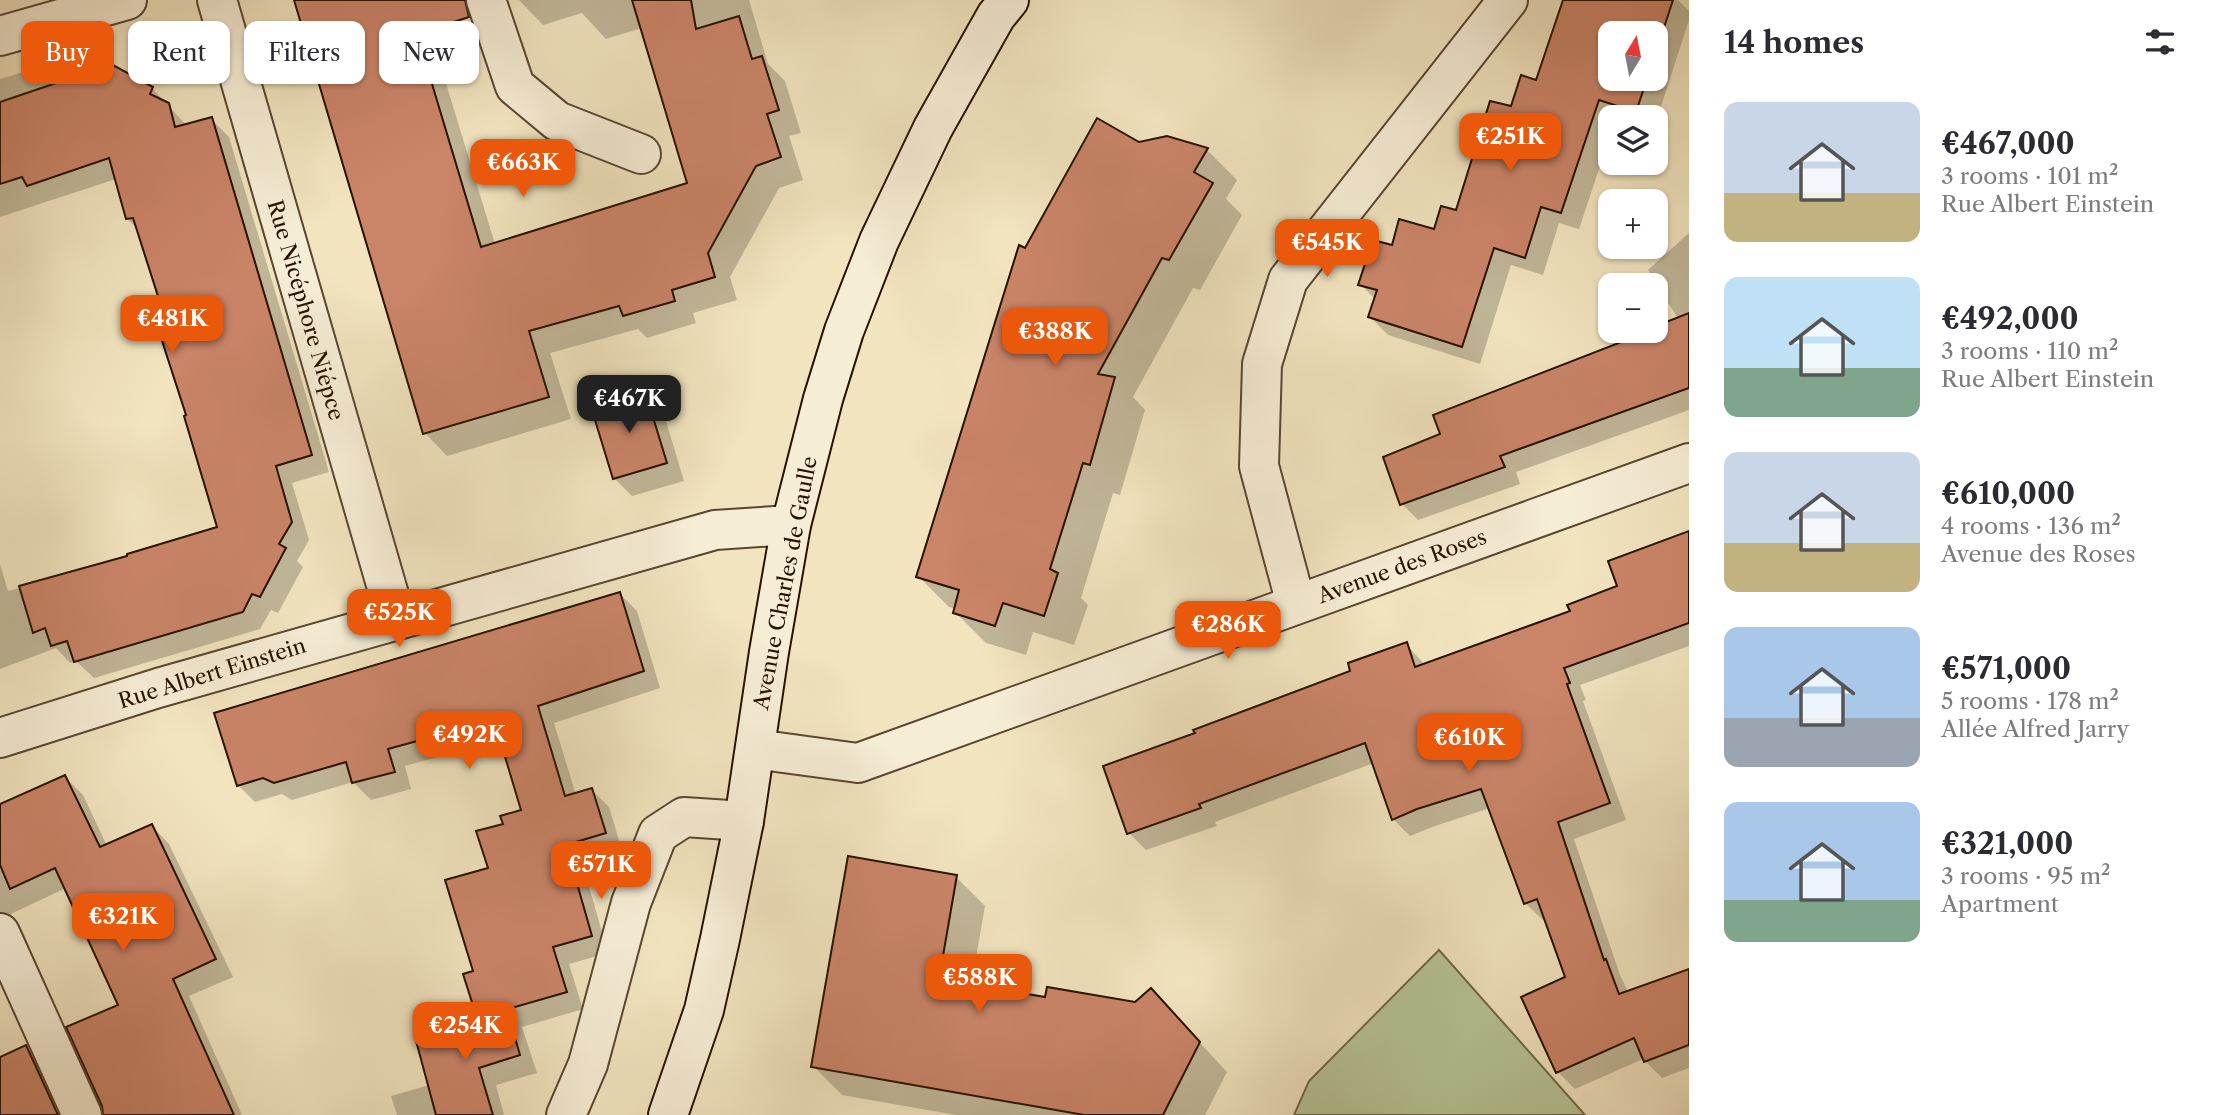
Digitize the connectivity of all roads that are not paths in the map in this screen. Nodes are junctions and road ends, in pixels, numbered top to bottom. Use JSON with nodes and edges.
{"nodes":[{"id":1,"x":127,"y":0,"type":"edge"},
{"id":2,"x":217,"y":0,"type":"edge"},
{"id":3,"x":486,"y":0,"type":"edge"},
{"id":4,"x":1009,"y":0,"type":"edge"},
{"id":5,"x":1507,"y":0,"type":"edge"},
{"id":6,"x":44,"y":11,"type":"edge"},
{"id":7,"x":0,"y":36,"type":"edge"},
{"id":8,"x":641,"y":153,"type":"dead end"},
{"id":9,"x":1689,"y":463,"type":"edge"},
{"id":10,"x":791,"y":526,"type":"junction"},
{"id":11,"x":1296,"y":604,"type":"junction"},
{"id":12,"x":396,"y":619,"type":"junction"},
{"id":13,"x":0,"y":738,"type":"edge"},
{"id":14,"x":755,"y":749,"type":"junction"},
{"id":15,"x":744,"y":821,"type":"junction"},
{"id":16,"x":0,"y":933,"type":"edge"},
{"id":17,"x":82,"y":1115,"type":"edge"},
{"id":18,"x":566,"y":1115,"type":"edge"},
{"id":19,"x":668,"y":1115,"type":"edge"}],
"edges":[{"from":1,"to":6,"type":"street"},
{"from":2,"to":12,"type":"street","name":"Rue Nicéphore Niépce"},
{"from":3,"to":8,"type":"street"},
{"from":4,"to":10,"type":"street","name":"Avenue Charles de Gaulle"},
{"from":5,"to":11,"type":"street"},
{"from":6,"to":7,"type":"street"},
{"from":9,"to":11,"type":"street","name":"Avenue des Roses"},
{"from":10,"to":12,"type":"street","name":"Rue Albert Einstein"},
{"from":10,"to":14,"type":"street","name":"Avenue Charles de Gaulle"},
{"from":11,"to":14,"type":"street","name":"Avenue des Roses"},
{"from":12,"to":13,"type":"street","name":"Rue Albert Einstein"},
{"from":14,"to":15,"type":"street","name":"Avenue Charles de Gaulle"},
{"from":15,"to":18,"type":"street"},
{"from":15,"to":19,"type":"street","name":"Avenue Charles de Gaulle"},
{"from":16,"to":17,"type":"street"}]}
